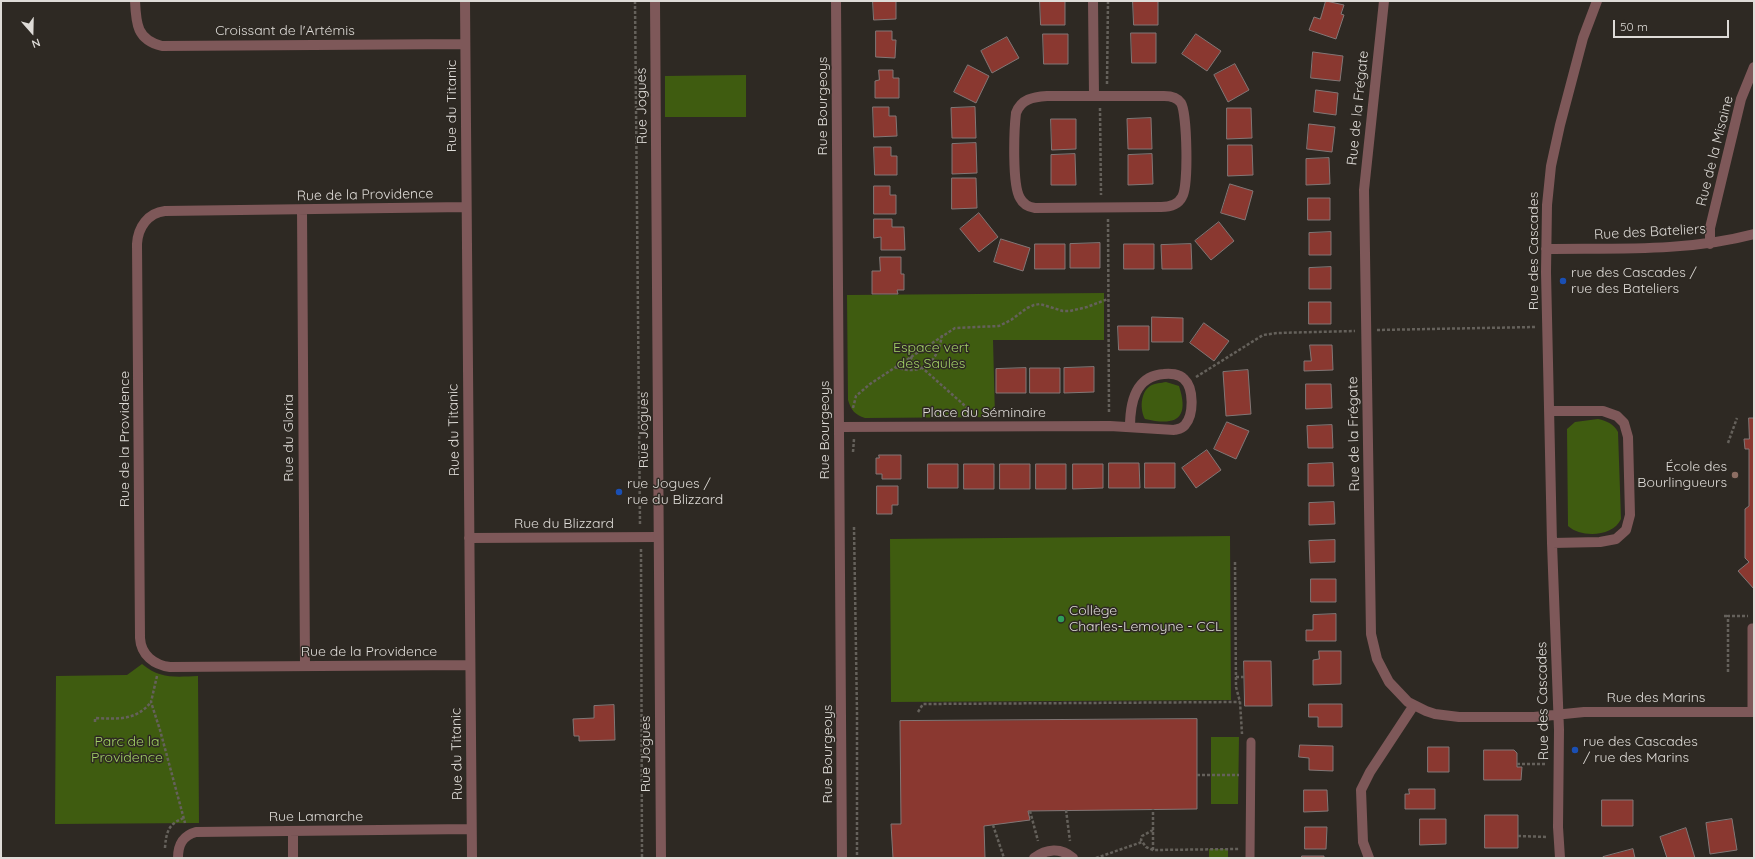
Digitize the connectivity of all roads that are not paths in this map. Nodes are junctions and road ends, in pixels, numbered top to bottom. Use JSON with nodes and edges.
{"nodes":[{"id":1,"x":135,"y":1,"type":"edge"},
{"id":2,"x":465,"y":1,"type":"edge"},
{"id":3,"x":655,"y":1,"type":"edge"},
{"id":4,"x":836,"y":1,"type":"edge"},
{"id":5,"x":1093,"y":1,"type":"edge"},
{"id":6,"x":1384,"y":1,"type":"edge"},
{"id":7,"x":1597,"y":1,"type":"edge"},
{"id":8,"x":465,"y":44,"type":"junction"},
{"id":9,"x":1754,"y":67,"type":"edge"},
{"id":10,"x":1094,"y":96,"type":"junction"},
{"id":11,"x":466,"y":207,"type":"junction"},
{"id":12,"x":302,"y":210,"type":"junction"},
{"id":13,"x":1754,"y":234,"type":"edge"},
{"id":14,"x":1710,"y":244,"type":"junction"},
{"id":15,"x":1546,"y":250,"type":"junction"},
{"id":16,"x":1549,"y":411,"type":"junction"},
{"id":17,"x":839,"y":427,"type":"junction"},
{"id":18,"x":1130,"y":427,"type":"junction"},
{"id":19,"x":658,"y":537,"type":"junction"},
{"id":20,"x":469,"y":538,"type":"junction"},
{"id":21,"x":1552,"y":543,"type":"junction"},
{"id":22,"x":1754,"y":628,"type":"edge"},
{"id":23,"x":470,"y":665,"type":"junction"},
{"id":24,"x":305,"y":666,"type":"junction"},
{"id":25,"x":1414,"y":705,"type":"junction"},
{"id":26,"x":1753,"y":712,"type":"edge"},
{"id":27,"x":1558,"y":714,"type":"junction"},
{"id":28,"x":1251,"y":742,"type":"dead end"},
{"id":29,"x":471,"y":829,"type":"junction"},
{"id":30,"x":293,"y":831,"type":"junction"},
{"id":31,"x":178,"y":858,"type":"edge"},
{"id":32,"x":293,"y":858,"type":"edge"},
{"id":33,"x":472,"y":858,"type":"edge"},
{"id":34,"x":661,"y":858,"type":"edge"},
{"id":35,"x":842,"y":858,"type":"edge"},
{"id":36,"x":1034,"y":858,"type":"edge"},
{"id":37,"x":1073,"y":858,"type":"edge"},
{"id":38,"x":1250,"y":858,"type":"edge"},
{"id":39,"x":1369,"y":858,"type":"edge"},
{"id":40,"x":1560,"y":858,"type":"edge"}],
"edges":[{"from":1,"to":8,"type":"street","name":"Croissant de l'Artémis"},
{"from":2,"to":8,"type":"street","name":"Rue du Titanic"},
{"from":3,"to":19,"type":"street","name":"Rue Jogues"},
{"from":4,"to":17,"type":"street","name":"Rue Bourgeoys"},
{"from":5,"to":10,"type":"street"},
{"from":6,"to":25,"type":"street","name":"Rue de la Frégate"},
{"from":7,"to":15,"type":"street","name":"Rue des Cascades"},
{"from":8,"to":11,"type":"street","name":"Rue du Titanic"},
{"from":9,"to":14,"type":"street","name":"Rue de la Misaine"},
{"from":10,"to":10,"type":"street"},
{"from":11,"to":12,"type":"street","name":"Rue de la Providence"},
{"from":11,"to":20,"type":"street","name":"Rue du Titanic"},
{"from":12,"to":24,"type":"street","name":"Rue du Gloria"},
{"from":12,"to":24,"type":"street","name":"Rue de la Providence"},
{"from":13,"to":14,"type":"street","name":"Rue des Bateliers"},
{"from":14,"to":15,"type":"street","name":"Rue des Bateliers"},
{"from":15,"to":16,"type":"street","name":"Rue des Cascades"},
{"from":16,"to":21,"type":"street","name":"Rue des Cascades"},
{"from":16,"to":21,"type":"street"},
{"from":17,"to":18,"type":"street","name":"Place du Séminaire"},
{"from":17,"to":35,"type":"street","name":"Rue Bourgeoys"},
{"from":18,"to":18,"type":"street","name":"Place du Séminaire"},
{"from":19,"to":20,"type":"street","name":"Rue du Blizzard"},
{"from":19,"to":34,"type":"street","name":"Rue Jogues"},
{"from":20,"to":23,"type":"street","name":"Rue du Titanic"},
{"from":21,"to":27,"type":"street","name":"Rue des Cascades"},
{"from":22,"to":26,"type":"lane"},
{"from":23,"to":24,"type":"street","name":"Rue de la Providence"},
{"from":23,"to":29,"type":"street","name":"Rue du Titanic"},
{"from":25,"to":27,"type":"street","name":"Rue de la Frégate"},
{"from":25,"to":39,"type":"street"},
{"from":26,"to":27,"type":"street","name":"Rue des Marins"},
{"from":27,"to":40,"type":"street","name":"Rue des Cascades"},
{"from":28,"to":38,"type":"lane"},
{"from":29,"to":30,"type":"street","name":"Rue Lamarche"},
{"from":29,"to":33,"type":"street","name":"Rue du Titanic"},
{"from":30,"to":31,"type":"street","name":"Rue Lamarche"},
{"from":30,"to":32,"type":"street"},
{"from":36,"to":37,"type":"street"}]}
